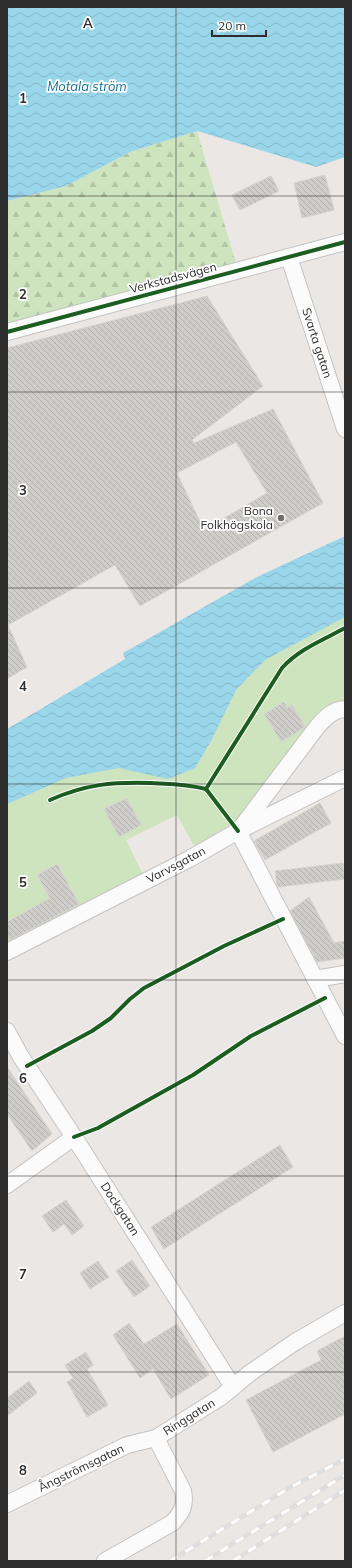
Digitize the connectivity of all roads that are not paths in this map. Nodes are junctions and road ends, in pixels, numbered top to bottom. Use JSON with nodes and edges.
{"nodes":[{"id":1,"x":345,"y":242,"type":"edge"},
{"id":2,"x":289,"y":257,"type":"junction"},
{"id":3,"x":7,"y":332,"type":"edge"},
{"id":4,"x":345,"y":429,"type":"edge"},
{"id":5,"x":345,"y":708,"type":"edge"},
{"id":6,"x":345,"y":778,"type":"edge"},
{"id":7,"x":238,"y":831,"type":"junction"},
{"id":8,"x":7,"y":952,"type":"edge"},
{"id":9,"x":345,"y":974,"type":"edge"},
{"id":10,"x":315,"y":979,"type":"junction"},
{"id":11,"x":7,"y":1031,"type":"edge"},
{"id":12,"x":345,"y":1036,"type":"edge"},
{"id":13,"x":74,"y":1137,"type":"junction"},
{"id":14,"x":7,"y":1185,"type":"edge"},
{"id":15,"x":345,"y":1313,"type":"edge"},
{"id":16,"x":234,"y":1387,"type":"junction"},
{"id":17,"x":156,"y":1438,"type":"junction"},
{"id":18,"x":7,"y":1504,"type":"edge"},
{"id":19,"x":105,"y":1561,"type":"edge"}],
"edges":[{"from":1,"to":2,"type":"street","name":"Verkstadsvägen"},
{"from":2,"to":3,"type":"street","name":"Verkstadsvägen"},
{"from":2,"to":4,"type":"street","name":"Svarta gatan"},
{"from":5,"to":7,"type":"street"},
{"from":6,"to":7,"type":"street","name":"Varvsgatan"},
{"from":7,"to":8,"type":"street","name":"Varvsgatan"},
{"from":7,"to":10,"type":"street"},
{"from":9,"to":10,"type":"street"},
{"from":10,"to":12,"type":"street"},
{"from":11,"to":13,"type":"street","name":"Dockgatan"},
{"from":13,"to":14,"type":"street"},
{"from":13,"to":16,"type":"street","name":"Dockgatan"},
{"from":15,"to":16,"type":"street","name":"Ringgatan"},
{"from":16,"to":17,"type":"street","name":"Ringgatan"},
{"from":17,"to":18,"type":"street","name":"Ångströmsgatan"},
{"from":17,"to":19,"type":"street","name":"Ringgatan"}]}
